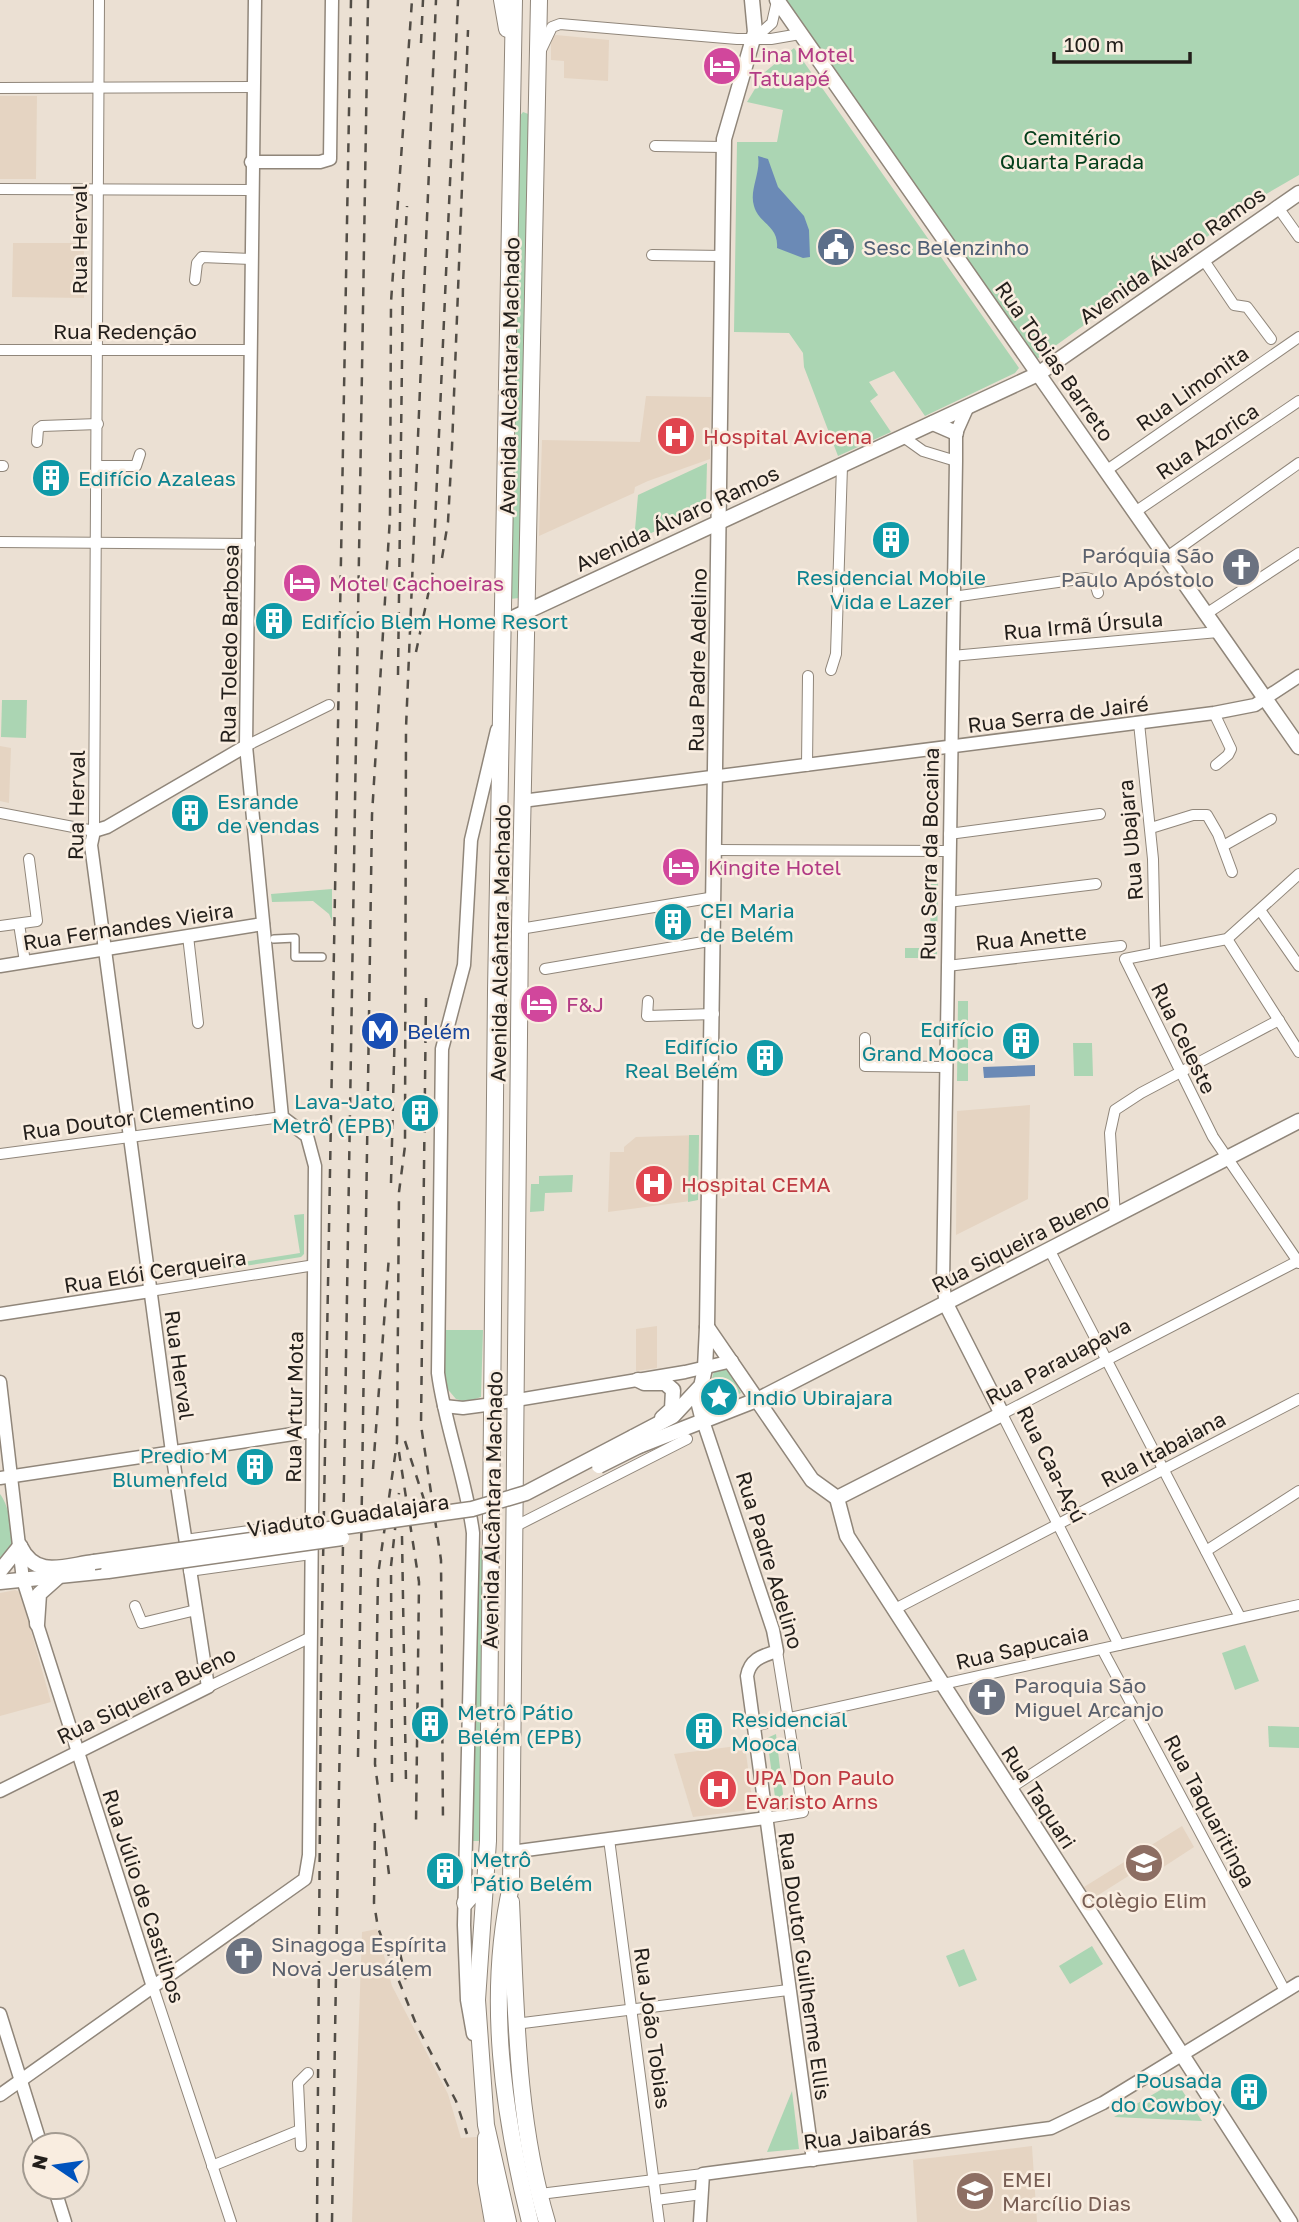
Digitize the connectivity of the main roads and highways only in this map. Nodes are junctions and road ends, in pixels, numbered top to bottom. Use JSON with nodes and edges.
{"nodes":[{"id":1,"x":502,"y":0,"type":"edge"},
{"id":2,"x":514,"y":0,"type":"edge"},
{"id":3,"x":539,"y":0,"type":"edge"},
{"id":4,"x":752,"y":0,"type":"edge"},
{"id":5,"x":777,"y":0,"type":"edge"},
{"id":6,"x":514,"y":79,"type":"junction"},
{"id":7,"x":1299,"y":193,"type":"edge"},
{"id":8,"x":1038,"y":374,"type":"junction"},
{"id":9,"x":933,"y":423,"type":"junction"},
{"id":10,"x":956,"y":433,"type":"road end"},
{"id":11,"x":720,"y":522,"type":"junction"},
{"id":12,"x":526,"y":611,"type":"junction"},
{"id":13,"x":502,"y":623,"type":"junction"},
{"id":14,"x":1299,"y":747,"type":"edge"},
{"id":15,"x":1299,"y":1121,"type":"edge"},
{"id":16,"x":946,"y":1304,"type":"junction"},
{"id":17,"x":707,"y":1327,"type":"junction"},
{"id":18,"x":638,"y":1380,"type":"road end"},
{"id":19,"x":700,"y":1387,"type":"junction"},
{"id":20,"x":759,"y":1399,"type":"junction"},
{"id":21,"x":1002,"y":1414,"type":"joint"},
{"id":22,"x":723,"y":1415,"type":"joint"},
{"id":23,"x":703,"y":1421,"type":"junction"},
{"id":24,"x":658,"y":1424,"type":"junction"},
{"id":25,"x":636,"y":1441,"type":"junction"},
{"id":26,"x":838,"y":1498,"type":"junction"},
{"id":27,"x":0,"y":1570,"type":"edge"},
{"id":28,"x":61,"y":1571,"type":"junction"},
{"id":29,"x":0,"y":1582,"type":"edge"},
{"id":30,"x":37,"y":1624,"type":"road end"},
{"id":31,"x":486,"y":1879,"type":"junction"},
{"id":32,"x":511,"y":1886,"type":"junction"},
{"id":33,"x":465,"y":1903,"type":"road end"},
{"id":34,"x":486,"y":2125,"type":"junction"},
{"id":35,"x":492,"y":2219,"type":"edge"},
{"id":36,"x":508,"y":2222,"type":"edge"},
{"id":37,"x":530,"y":2222,"type":"edge"},
{"id":38,"x":547,"y":2222,"type":"edge"},
{"id":39,"x":1290,"y":2222,"type":"edge"}],
"edges":[{"from":1,"to":6,"type":"main road"},
{"from":2,"to":6,"type":"main road","name":"Avenida Alcântara Machado"},
{"from":3,"to":12,"type":"main road","name":"Avenida Alcântara Machado"},
{"from":4,"to":11,"type":"main road","name":"Rua Padre Adelino"},
{"from":5,"to":8,"type":"main road","name":"Rua Tobias Barreto"},
{"from":6,"to":13,"type":"main road","name":"Avenida Alcântara Machado"},
{"from":7,"to":8,"type":"main road","name":"Avenida Álvaro Ramos"},
{"from":8,"to":9,"type":"main road","name":"Avenida Álvaro Ramos"},
{"from":8,"to":14,"type":"main road","name":"Rua Tobias Barreto"},
{"from":9,"to":10,"type":"main road"},
{"from":9,"to":11,"type":"main road","name":"Avenida Álvaro Ramos"},
{"from":11,"to":12,"type":"main road","name":"Avenida Álvaro Ramos"},
{"from":11,"to":17,"type":"main road","name":"Rua Padre Adelino"},
{"from":12,"to":13,"type":"main road","name":"Avenida Álvaro Ramos"},
{"from":12,"to":32,"type":"main road","name":"Avenida Alcântara Machado"},
{"from":13,"to":31,"type":"main road","name":"Avenida Alcântara Machado"},
{"from":15,"to":16,"type":"main road","name":"Rua Siqueira Bueno"},
{"from":16,"to":20,"type":"main road","name":"Rua Siqueira Bueno"},
{"from":16,"to":21,"type":"main road","name":"Rua Caa-Açú"},
{"from":17,"to":19,"type":"main road","name":"Rua Padre Adelino"},
{"from":17,"to":20,"type":"main road"},
{"from":18,"to":24,"type":"main road"},
{"from":19,"to":23,"type":"main road"},
{"from":19,"to":24,"type":"main road","name":"Viaduto Guadalajara"},
{"from":20,"to":22,"type":"main road","name":"Rua Siqueira Bueno"},
{"from":20,"to":26,"type":"main road"},
{"from":21,"to":26,"type":"main road","name":"Rua Parauapava"},
{"from":22,"to":23,"type":"main road","name":"Viaduto Guadalajara"},
{"from":23,"to":25,"type":"main road","name":"Viaduto Guadalajara"},
{"from":24,"to":25,"type":"main road","name":"Viaduto Guadalajara"},
{"from":25,"to":28,"type":"main road","name":"Viaduto Guadalajara","bridge":true},
{"from":26,"to":39,"type":"main road","name":"Rua Taquari"},
{"from":27,"to":28,"type":"main road","name":"Viaduto Guadalajara"},
{"from":28,"to":29,"type":"main road","name":"Viaduto Guadalajara"},
{"from":28,"to":30,"type":"main road"},
{"from":31,"to":33,"type":"main road"},
{"from":31,"to":34,"type":"main road","name":"Avenida Alcântara Machado"},
{"from":32,"to":37,"type":"main road","name":"Avenida Alcântara Machado"},
{"from":32,"to":38,"type":"main road","name":"Avenida Alcântara Machado"},
{"from":34,"to":35,"type":"main road","name":"Avenida Alcântara Machado"},
{"from":34,"to":36,"type":"main road","name":"Avenida Alcântara Machado"}]}
